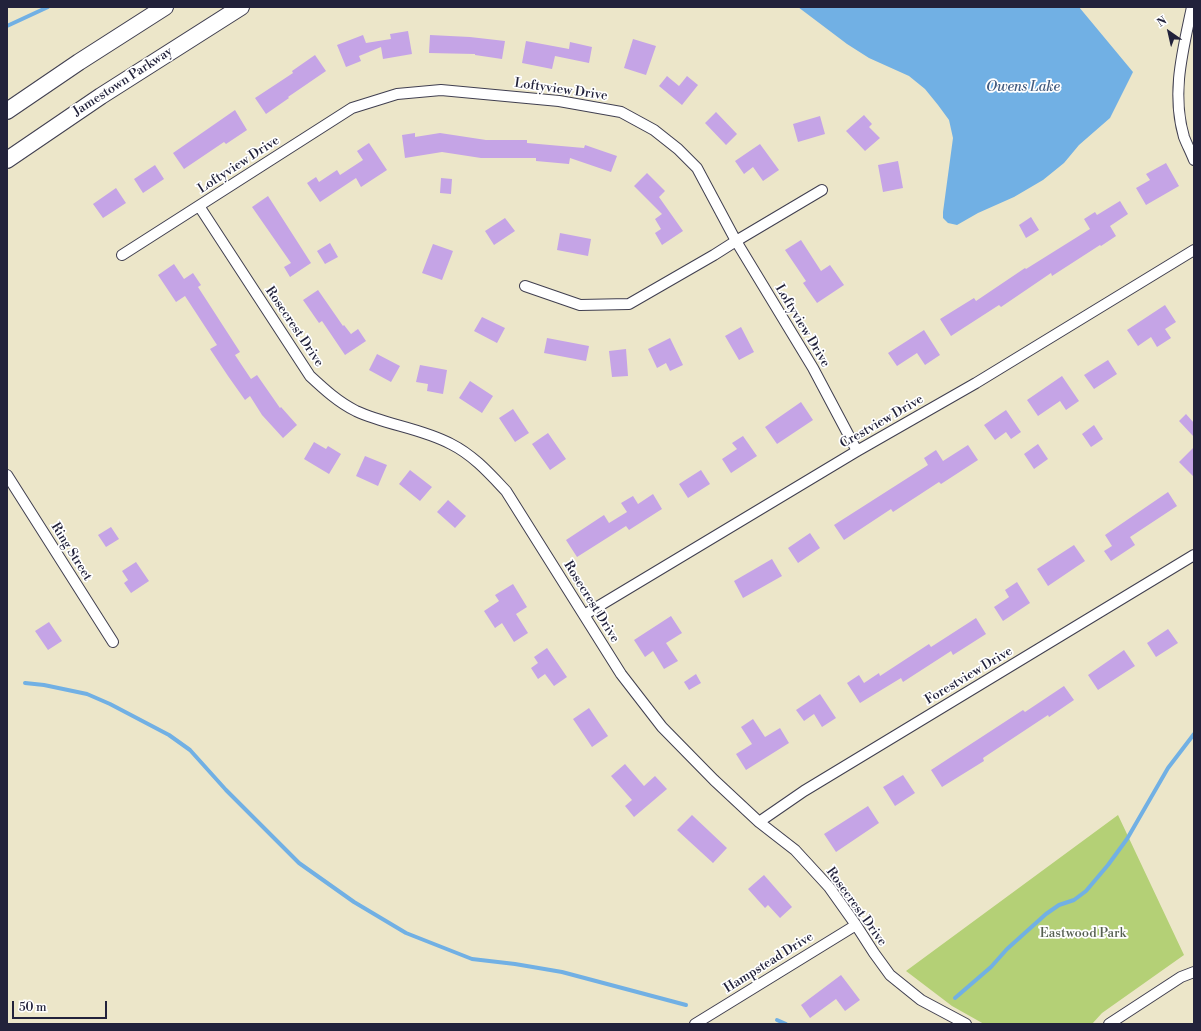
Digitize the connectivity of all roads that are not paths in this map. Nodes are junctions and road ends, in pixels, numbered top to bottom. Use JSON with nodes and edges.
{"nodes":[{"id":1,"x":165,"y":7,"type":"edge"},
{"id":2,"x":240,"y":7,"type":"edge"},
{"id":3,"x":1192,"y":7,"type":"edge"},
{"id":4,"x":7,"y":111,"type":"edge"},
{"id":5,"x":7,"y":160,"type":"edge"},
{"id":6,"x":1194,"y":160,"type":"edge"},
{"id":7,"x":822,"y":190,"type":"dead end"},
{"id":8,"x":199,"y":206,"type":"junction"},
{"id":9,"x":736,"y":241,"type":"junction"},
{"id":10,"x":1194,"y":250,"type":"edge"},
{"id":11,"x":122,"y":255,"type":"dead end"},
{"id":12,"x":525,"y":286,"type":"dead end"},
{"id":13,"x":857,"y":451,"type":"junction"},
{"id":14,"x":7,"y":475,"type":"edge"},
{"id":15,"x":1194,"y":555,"type":"edge"},
{"id":16,"x":584,"y":615,"type":"junction"},
{"id":17,"x":112,"y":642,"type":"dead end"},
{"id":18,"x":759,"y":822,"type":"junction"},
{"id":19,"x":856,"y":925,"type":"junction"},
{"id":20,"x":1194,"y":972,"type":"edge"},
{"id":21,"x":695,"y":1024,"type":"edge"},
{"id":22,"x":966,"y":1024,"type":"edge"},
{"id":23,"x":1109,"y":1024,"type":"edge"}],
"edges":[{"from":1,"to":4,"type":"main road"},
{"from":2,"to":5,"type":"main road","name":"Jamestown Parkway"},
{"from":3,"to":6,"type":"street"},
{"from":7,"to":9,"type":"street"},
{"from":8,"to":9,"type":"street","name":"Loftyview Drive"},
{"from":8,"to":11,"type":"street","name":"Loftyview Drive"},
{"from":8,"to":16,"type":"street","name":"Rosecrest Drive"},
{"from":9,"to":12,"type":"street"},
{"from":9,"to":13,"type":"street","name":"Loftyview Drive"},
{"from":10,"to":13,"type":"street","name":"Crestview Drive"},
{"from":13,"to":16,"type":"street","name":"Crestview Drive"},
{"from":14,"to":17,"type":"street","name":"Ring Street"},
{"from":15,"to":18,"type":"street","name":"Forestview Drive"},
{"from":16,"to":18,"type":"street","name":"Rosecrest Drive"},
{"from":18,"to":19,"type":"street","name":"Rosecrest Drive"},
{"from":19,"to":21,"type":"street","name":"Hampstead Drive"},
{"from":19,"to":22,"type":"street","name":"Rosecrest Drive"},
{"from":20,"to":23,"type":"street"}]}
